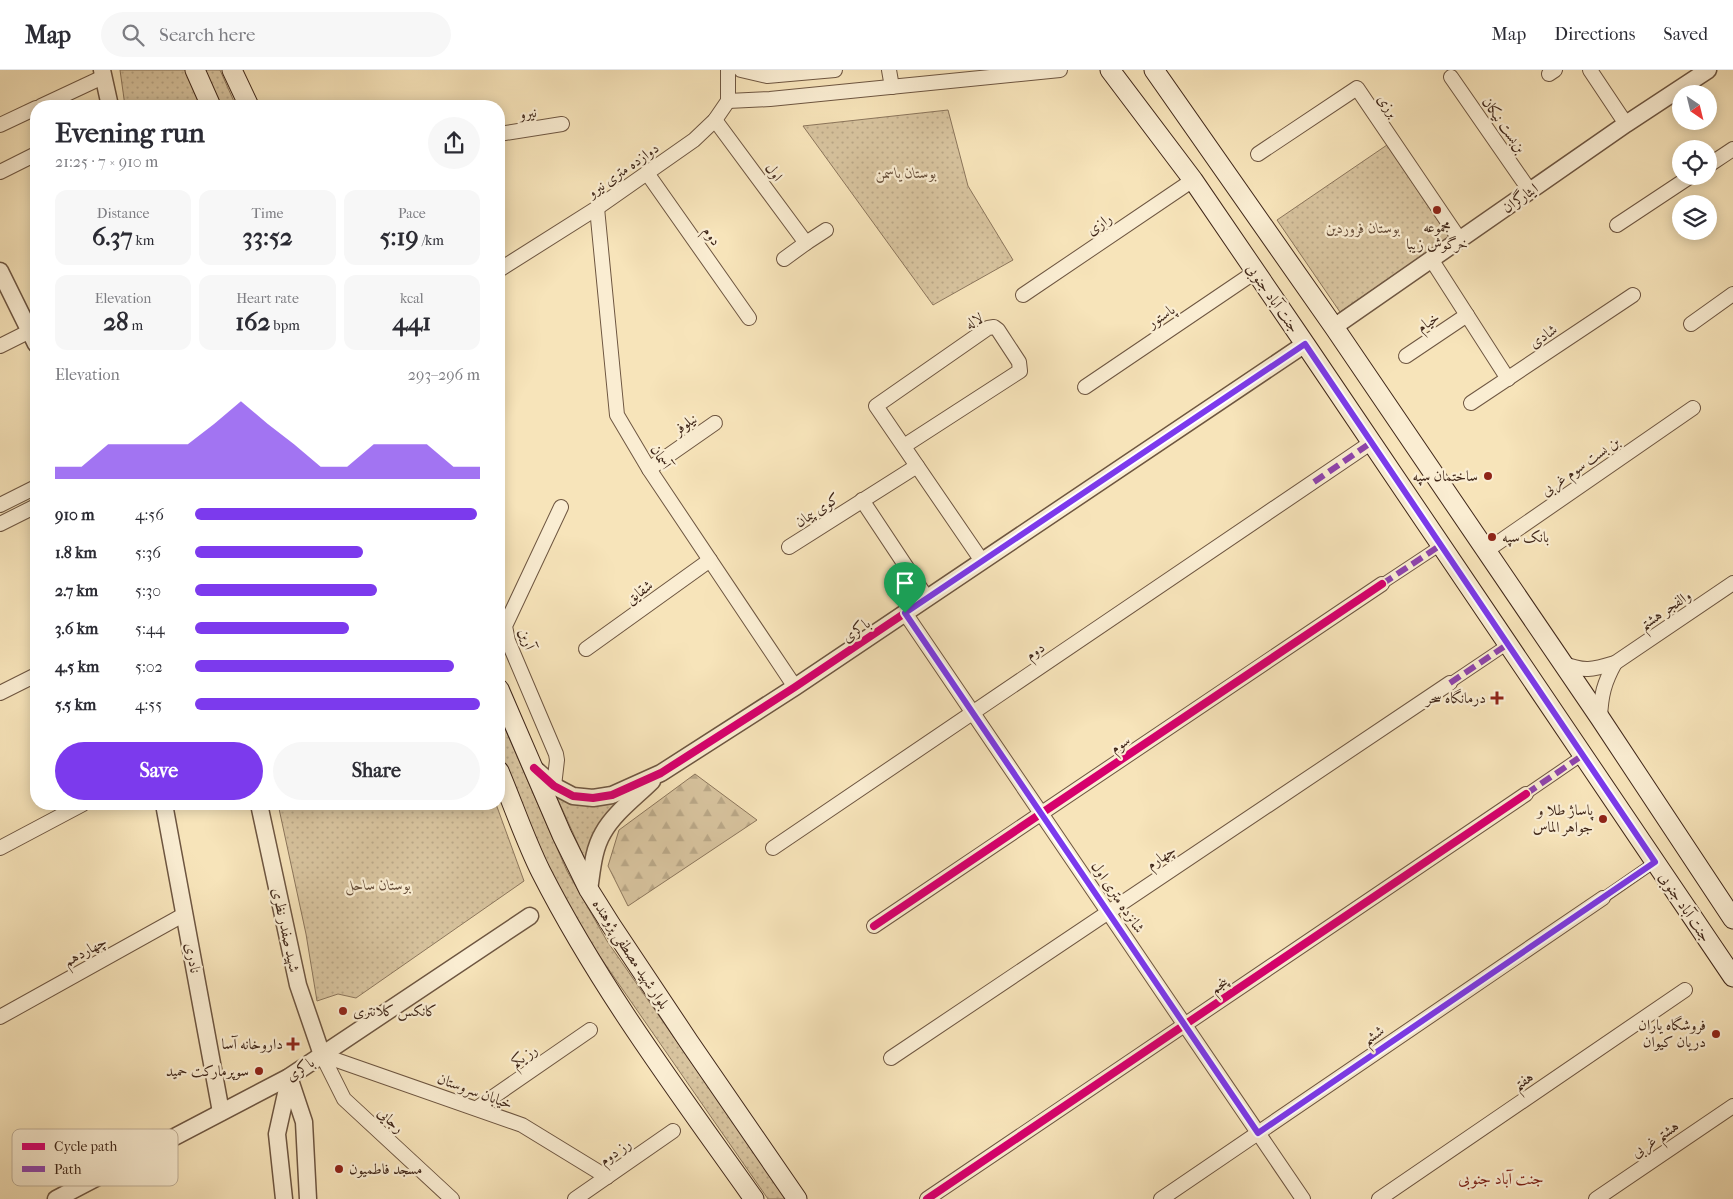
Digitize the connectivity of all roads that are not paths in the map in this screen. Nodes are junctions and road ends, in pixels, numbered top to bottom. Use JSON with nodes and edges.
{"nodes":[{"id":1,"x":195,"y":70,"type":"edge"},
{"id":2,"x":232,"y":70,"type":"edge"},
{"id":3,"x":728,"y":70,"type":"edge"},
{"id":4,"x":741,"y":70,"type":"edge"},
{"id":5,"x":835,"y":70,"type":"edge"},
{"id":6,"x":889,"y":70,"type":"edge"},
{"id":7,"x":1060,"y":70,"type":"edge"},
{"id":8,"x":1110,"y":70,"type":"edge"},
{"id":9,"x":1154,"y":70,"type":"edge"},
{"id":10,"x":1590,"y":70,"type":"edge"},
{"id":11,"x":1708,"y":70,"type":"edge"},
{"id":12,"x":102,"y":74,"type":"edge"},
{"id":13,"x":1451,"y":77,"type":"dead end"},
{"id":14,"x":892,"y":88,"type":"junction"},
{"id":15,"x":52,"y":100,"type":"edge"},
{"id":16,"x":108,"y":100,"type":"edge"},
{"id":17,"x":208,"y":100,"type":"edge"},
{"id":18,"x":246,"y":100,"type":"edge"},
{"id":19,"x":728,"y":100,"type":"junction"},
{"id":20,"x":30,"y":111,"type":"edge"},
{"id":21,"x":715,"y":120,"type":"junction"},
{"id":22,"x":562,"y":124,"type":"dead end"},
{"id":23,"x":1626,"y":124,"type":"junction"},
{"id":24,"x":0,"y":125,"type":"edge"},
{"id":25,"x":505,"y":133,"type":"edge"},
{"id":26,"x":1733,"y":149,"type":"edge"},
{"id":27,"x":1258,"y":154,"type":"dead end"},
{"id":28,"x":30,"y":157,"type":"edge"},
{"id":29,"x":1717,"y":160,"type":"edge"},
{"id":30,"x":0,"y":172,"type":"edge"},
{"id":31,"x":647,"y":173,"type":"junction"},
{"id":32,"x":1193,"y":180,"type":"junction"},
{"id":33,"x":1677,"y":185,"type":"edge"},
{"id":34,"x":1530,"y":191,"type":"junction"},
{"id":35,"x":597,"y":208,"type":"junction"},
{"id":36,"x":1617,"y":225,"type":"dead end"},
{"id":37,"x":826,"y":230,"type":"dead end"},
{"id":38,"x":1460,"y":240,"type":"junction"},
{"id":39,"x":806,"y":243,"type":"junction"},
{"id":40,"x":784,"y":259,"type":"dead end"},
{"id":41,"x":1431,"y":259,"type":"junction"},
{"id":42,"x":505,"y":266,"type":"edge"},
{"id":43,"x":0,"y":271,"type":"edge"},
{"id":44,"x":1255,"y":272,"type":"junction"},
{"id":45,"x":1733,"y":294,"type":"edge"},
{"id":46,"x":1024,"y":295,"type":"dead end"},
{"id":47,"x":1633,"y":295,"type":"dead end"},
{"id":48,"x":1467,"y":315,"type":"junction"},
{"id":49,"x":749,"y":318,"type":"dead end"},
{"id":50,"x":1691,"y":324,"type":"dead end"},
{"id":51,"x":30,"y":327,"type":"edge"},
{"id":52,"x":1334,"y":327,"type":"junction"},
{"id":53,"x":30,"y":336,"type":"edge"},
{"id":54,"x":1305,"y":344,"type":"junction"},
{"id":55,"x":0,"y":346,"type":"edge"},
{"id":56,"x":1406,"y":356,"type":"dead end"},
{"id":57,"x":1508,"y":378,"type":"junction"},
{"id":58,"x":1085,"y":387,"type":"dead end"},
{"id":59,"x":1471,"y":403,"type":"dead end"},
{"id":60,"x":1693,"y":408,"type":"dead end"},
{"id":61,"x":715,"y":423,"type":"dead end"},
{"id":62,"x":1372,"y":442,"type":"junction"},
{"id":63,"x":904,"y":446,"type":"junction"},
{"id":64,"x":917,"y":466,"type":"junction"},
{"id":65,"x":649,"y":469,"type":"junction"},
{"id":66,"x":30,"y":490,"type":"edge"},
{"id":67,"x":862,"y":500,"type":"junction"},
{"id":68,"x":0,"y":505,"type":"edge"},
{"id":69,"x":561,"y":508,"type":"dead end"},
{"id":70,"x":30,"y":509,"type":"edge"},
{"id":71,"x":0,"y":524,"type":"edge"},
{"id":72,"x":1441,"y":545,"type":"junction"},
{"id":73,"x":789,"y":547,"type":"dead end"},
{"id":74,"x":1486,"y":552,"type":"junction"},
{"id":75,"x":710,"y":560,"type":"junction"},
{"id":76,"x":982,"y":561,"type":"junction"},
{"id":77,"x":1733,"y":583,"type":"edge"},
{"id":78,"x":1382,"y":584,"type":"joint"},
{"id":79,"x":927,"y":598,"type":"junction"},
{"id":80,"x":905,"y":613,"type":"junction"},
{"id":81,"x":1508,"y":644,"type":"junction"},
{"id":82,"x":586,"y":649,"type":"dead end"},
{"id":83,"x":1562,"y":663,"type":"junction"},
{"id":84,"x":1615,"y":663,"type":"junction"},
{"id":85,"x":30,"y":678,"type":"edge"},
{"id":86,"x":1450,"y":683,"type":"joint"},
{"id":87,"x":795,"y":687,"type":"junction"},
{"id":88,"x":0,"y":693,"type":"edge"},
{"id":89,"x":505,"y":703,"type":"edge"},
{"id":90,"x":973,"y":712,"type":"junction"},
{"id":91,"x":1600,"y":718,"type":"junction"},
{"id":92,"x":1583,"y":755,"type":"junction"},
{"id":93,"x":534,"y":768,"type":"junction"},
{"id":94,"x":661,"y":773,"type":"junction"},
{"id":95,"x":505,"y":786,"type":"edge"},
{"id":96,"x":554,"y":786,"type":"junction"},
{"id":97,"x":1526,"y":794,"type":"joint"},
{"id":98,"x":72,"y":810,"type":"edge"},
{"id":99,"x":165,"y":810,"type":"edge"},
{"id":100,"x":260,"y":810,"type":"edge"},
{"id":101,"x":1042,"y":814,"type":"junction"},
{"id":102,"x":0,"y":848,"type":"edge"},
{"id":103,"x":774,"y":848,"type":"dead end"},
{"id":104,"x":1655,"y":862,"type":"junction"},
{"id":105,"x":590,"y":890,"type":"junction"},
{"id":106,"x":1603,"y":898,"type":"joint"},
{"id":107,"x":1108,"y":912,"type":"junction"},
{"id":108,"x":185,"y":914,"type":"junction"},
{"id":109,"x":530,"y":916,"type":"dead end"},
{"id":110,"x":1733,"y":919,"type":"edge"},
{"id":111,"x":874,"y":926,"type":"dead end"},
{"id":112,"x":1733,"y":977,"type":"edge"},
{"id":113,"x":1686,"y":990,"type":"dead end"},
{"id":114,"x":0,"y":1017,"type":"edge"},
{"id":115,"x":1185,"y":1024,"type":"junction"},
{"id":116,"x":590,"y":1030,"type":"dead end"},
{"id":117,"x":322,"y":1055,"type":"junction"},
{"id":118,"x":891,"y":1058,"type":"dead end"},
{"id":119,"x":289,"y":1077,"type":"junction"},
{"id":120,"x":1733,"y":1106,"type":"edge"},
{"id":121,"x":477,"y":1108,"type":"junction"},
{"id":122,"x":221,"y":1112,"type":"junction"},
{"id":123,"x":673,"y":1131,"type":"dead end"},
{"id":124,"x":1258,"y":1133,"type":"junction"},
{"id":125,"x":178,"y":1135,"type":"edge"},
{"id":126,"x":607,"y":1177,"type":"junction"},
{"id":127,"x":81,"y":1186,"type":"edge"},
{"id":128,"x":281,"y":1197,"type":"edge"},
{"id":129,"x":56,"y":1199,"type":"edge"},
{"id":130,"x":308,"y":1199,"type":"edge"},
{"id":131,"x":452,"y":1199,"type":"edge"},
{"id":132,"x":576,"y":1199,"type":"edge"},
{"id":133,"x":754,"y":1199,"type":"edge"},
{"id":134,"x":797,"y":1199,"type":"edge"},
{"id":135,"x":927,"y":1199,"type":"edge"},
{"id":136,"x":1161,"y":1199,"type":"edge"},
{"id":137,"x":1303,"y":1199,"type":"edge"},
{"id":138,"x":1378,"y":1199,"type":"edge"},
{"id":139,"x":1596,"y":1199,"type":"edge"}],
"edges":[{"from":1,"to":17,"type":"main road"},
{"from":2,"to":18,"type":"main road"},
{"from":3,"to":19,"type":"street"},
{"from":4,"to":5,"type":"street"},
{"from":6,"to":14,"type":"street"},
{"from":7,"to":14,"type":"street"},
{"from":8,"to":32,"type":"main road","name":"جنت آباد جنوبی"},
{"from":9,"to":52,"type":"main road"},
{"from":10,"to":23,"type":"street"},
{"from":11,"to":23,"type":"street","name":"ایثارگران"},
{"from":12,"to":15,"type":"street"},
{"from":12,"to":16,"type":"street"},
{"from":13,"to":34,"type":"street","name":"بن‌بست نیکان"},
{"from":14,"to":19,"type":"street"},
{"from":19,"to":21,"type":"street","name":"دوازده متری نیرو"},
{"from":20,"to":24,"type":"street"},
{"from":21,"to":31,"type":"street","name":"دوازده متری نیرو"},
{"from":21,"to":39,"type":"street","name":"اول"},
{"from":22,"to":25,"type":"street","name":"نیرو"},
{"from":23,"to":34,"type":"street","name":"ایثارگران"},
{"from":26,"to":29,"type":"street"},
{"from":27,"to":38,"type":"street","name":"برزی"},
{"from":28,"to":30,"type":"street"},
{"from":31,"to":35,"type":"street","name":"دوازده متری نیرو"},
{"from":31,"to":49,"type":"street","name":"دوم"},
{"from":32,"to":44,"type":"main road","name":"جنت آباد جنوبی"},
{"from":32,"to":46,"type":"street","name":"رازی"},
{"from":33,"to":36,"type":"street"},
{"from":34,"to":38,"type":"street","name":"ایثارگران"},
{"from":35,"to":42,"type":"street","name":"دوازده متری نیرو"},
{"from":35,"to":65,"type":"street","name":"آسمان"},
{"from":37,"to":39,"type":"street"},
{"from":38,"to":41,"type":"street","name":"ایثارگران"},
{"from":39,"to":40,"type":"street"},
{"from":41,"to":48,"type":"street"},
{"from":41,"to":52,"type":"street","name":"ایثارگران"},
{"from":43,"to":51,"type":"street"},
{"from":44,"to":54,"type":"main road","name":"جنت آباد جنوبی"},
{"from":44,"to":58,"type":"street","name":"پاستور"},
{"from":45,"to":50,"type":"street"},
{"from":47,"to":57,"type":"street","name":"شادی"},
{"from":48,"to":56,"type":"street","name":"خیام"},
{"from":48,"to":57,"type":"street"},
{"from":52,"to":74,"type":"main road"},
{"from":53,"to":55,"type":"street"},
{"from":54,"to":62,"type":"main road","name":"جنت آباد جنوبی"},
{"from":54,"to":76,"type":"street","name":"باکری"},
{"from":57,"to":59,"type":"street","name":"شادی"},
{"from":60,"to":74,"type":"street","name":"بن بست سوم غربی"},
{"from":61,"to":65,"type":"street","name":"نیلوفر"},
{"from":62,"to":72,"type":"main road","name":"جنت آباد جنوبی"},
{"from":62,"to":90,"type":"street","name":"دوم"},
{"from":63,"to":63,"type":"street","name":"لاله"},
{"from":63,"to":64,"type":"street","name":"لاله"},
{"from":64,"to":67,"type":"street","name":"کوی پیمان"},
{"from":64,"to":76,"type":"street","name":"لاله"},
{"from":65,"to":75,"type":"street","name":"آسمان"},
{"from":66,"to":68,"type":"street"},
{"from":67,"to":73,"type":"street","name":"کوی پیمان"},
{"from":67,"to":79,"type":"street","name":"کوی پیمان"},
{"from":69,"to":96,"type":"street","name":"آرین"},
{"from":70,"to":71,"type":"street"},
{"from":72,"to":78,"type":"street"},
{"from":72,"to":81,"type":"main road","name":"جنت آباد جنوبی"},
{"from":74,"to":83,"type":"main road"},
{"from":75,"to":82,"type":"street","name":"شقایق"},
{"from":75,"to":87,"type":"street","name":"آسمان"},
{"from":76,"to":79,"type":"street","name":"باکری"},
{"from":77,"to":84,"type":"street","name":"والفجر هشتم"},
{"from":78,"to":101,"type":"street","name":"سوم"},
{"from":79,"to":80,"type":"street","name":"باکری"},
{"from":80,"to":87,"type":"street","name":"باکری"},
{"from":80,"to":90,"type":"street","name":"شانزده متری اول"},
{"from":81,"to":86,"type":"street"},
{"from":81,"to":92,"type":"main road","name":"جنت آباد جنوبی"},
{"from":83,"to":84,"type":"street"},
{"from":83,"to":91,"type":"main road"},
{"from":84,"to":91,"type":"street"},
{"from":85,"to":88,"type":"street"},
{"from":86,"to":107,"type":"street","name":"چهارم"},
{"from":87,"to":94,"type":"street","name":"باکری"},
{"from":89,"to":93,"type":"main road","name":"بلوار شهید مصطفی پژوهنده"},
{"from":90,"to":101,"type":"street","name":"شانزده متری اول"},
{"from":90,"to":103,"type":"street","name":"دوم"},
{"from":91,"to":110,"type":"main road"},
{"from":92,"to":97,"type":"street"},
{"from":92,"to":104,"type":"main road","name":"جنت آباد جنوبی"},
{"from":93,"to":96,"type":"street","name":"باکری"},
{"from":93,"to":105,"type":"main road","name":"بلوار شهید مصطفی پژوهنده"},
{"from":94,"to":96,"type":"street","name":"باکری"},
{"from":94,"to":105,"type":"street","name":"باکری"},
{"from":95,"to":133,"type":"main road"},
{"from":97,"to":115,"type":"street","name":"پنجم"},
{"from":98,"to":102,"type":"street"},
{"from":99,"to":108,"type":"street","name":"نادری"},
{"from":100,"to":117,"type":"street","name":"شهید صفدر نظری"},
{"from":101,"to":107,"type":"street","name":"شانزده متری اول"},
{"from":101,"to":111,"type":"street","name":"سوم"},
{"from":104,"to":106,"type":"street"},
{"from":104,"to":112,"type":"main road","name":"جنت آباد جنوبی"},
{"from":105,"to":134,"type":"main road","name":"بلوار شهید مصطفی پژوهنده"},
{"from":106,"to":124,"type":"street","name":"ششم"},
{"from":107,"to":115,"type":"street","name":"شانزده متری اول"},
{"from":107,"to":118,"type":"street","name":"چهارم"},
{"from":108,"to":114,"type":"street","name":"چهاردهم"},
{"from":108,"to":122,"type":"street","name":"نادری"},
{"from":109,"to":117,"type":"street","name":"باکری"},
{"from":113,"to":138,"type":"street","name":"هفتم"},
{"from":115,"to":124,"type":"street","name":"شانزده متری اول"},
{"from":115,"to":135,"type":"street","name":"پنجم"},
{"from":116,"to":121,"type":"street","name":"رز یکم"},
{"from":117,"to":119,"type":"street","name":"باکری"},
{"from":117,"to":121,"type":"street","name":"خیابان سروستان"},
{"from":117,"to":131,"type":"street","name":"رجایی"},
{"from":119,"to":122,"type":"street","name":"باکری"},
{"from":119,"to":128,"type":"street"},
{"from":119,"to":130,"type":"street"},
{"from":120,"to":139,"type":"street","name":"هشتم غربی"},
{"from":121,"to":126,"type":"street","name":"خیابان سروستان"},
{"from":122,"to":125,"type":"street","name":"باکری"},
{"from":123,"to":126,"type":"street","name":"رز دوم"},
{"from":124,"to":136,"type":"street","name":"ششم"},
{"from":124,"to":137,"type":"street","name":"شانزده متری اول"},
{"from":126,"to":132,"type":"street","name":"رز دوم"},
{"from":127,"to":129,"type":"street","name":"باکری"}]}
